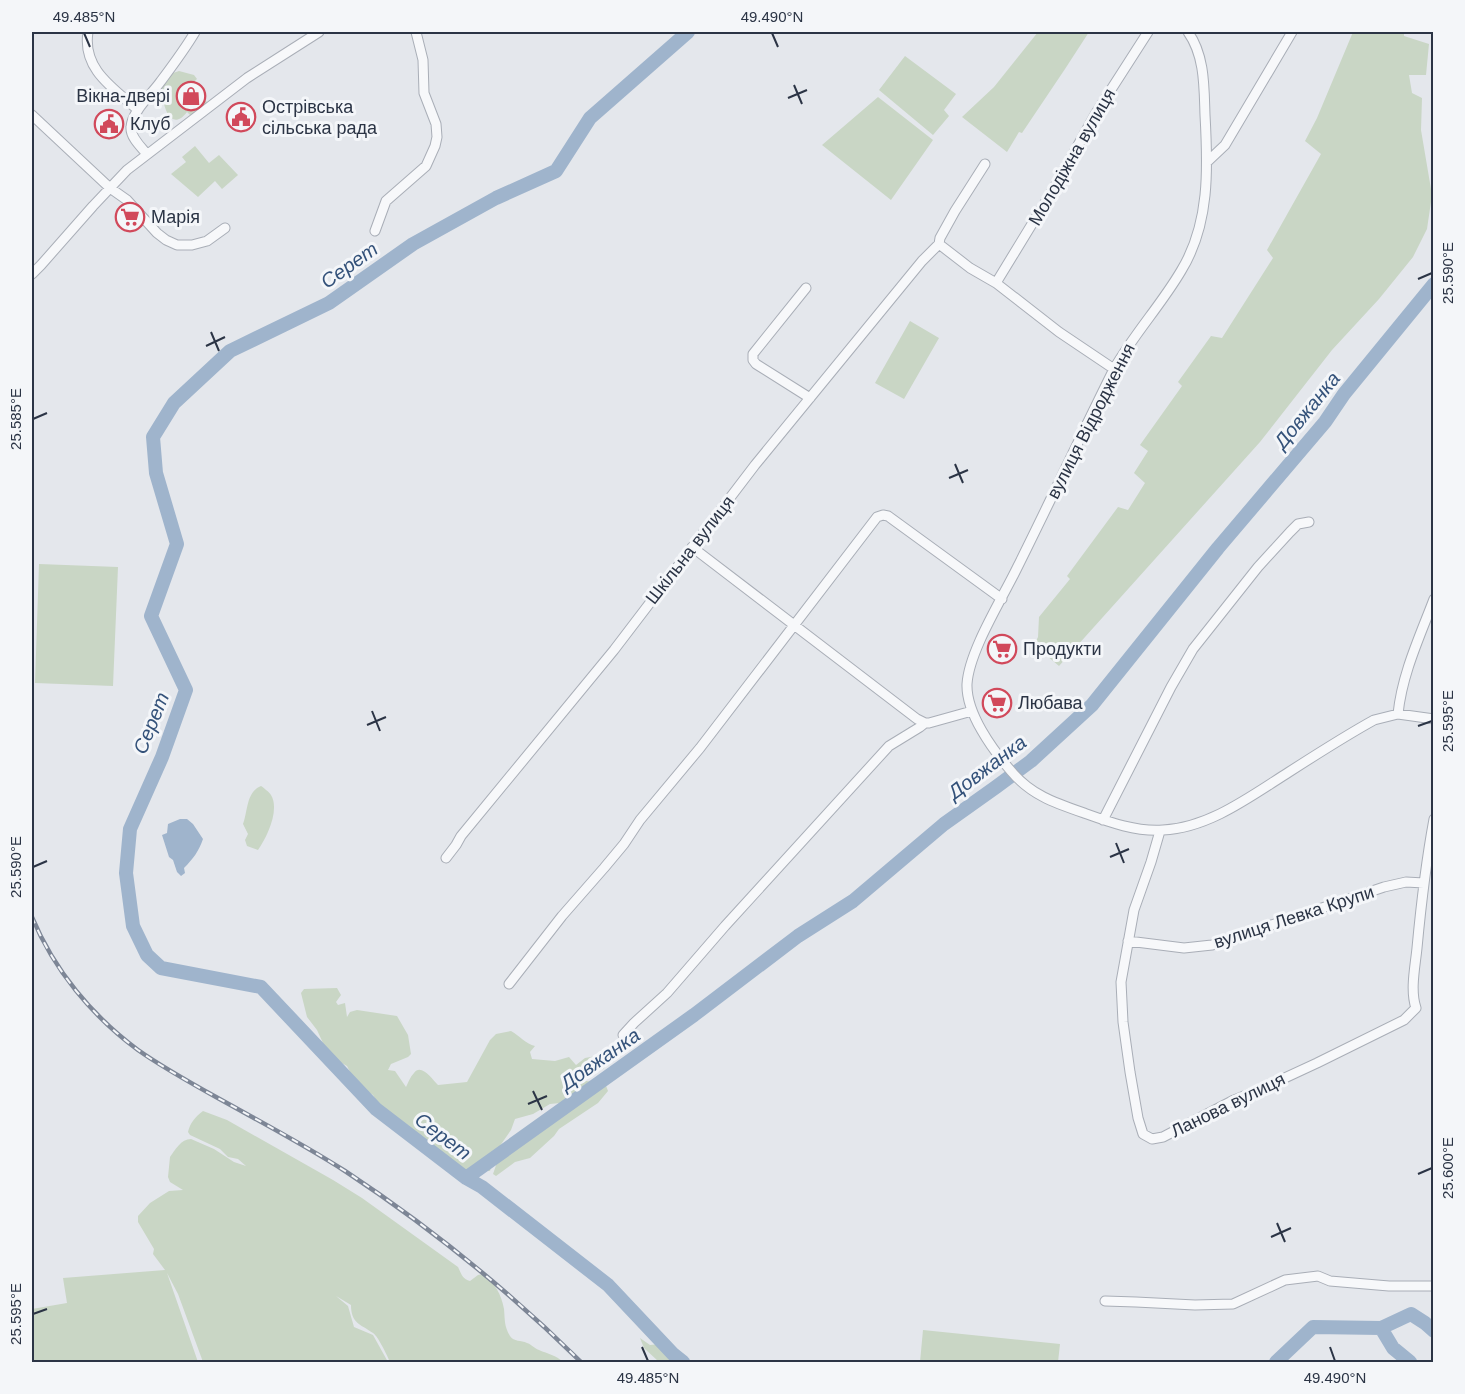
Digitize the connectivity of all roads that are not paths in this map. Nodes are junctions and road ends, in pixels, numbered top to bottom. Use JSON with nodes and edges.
{"nodes":[{"id":1,"x":88,"y":32,"type":"edge"},
{"id":2,"x":195,"y":32,"type":"edge"},
{"id":3,"x":319,"y":32,"type":"edge"},
{"id":4,"x":416,"y":32,"type":"edge"},
{"id":5,"x":1148,"y":32,"type":"edge"},
{"id":6,"x":1188,"y":32,"type":"edge"},
{"id":7,"x":1292,"y":32,"type":"edge"},
{"id":8,"x":138,"y":110,"type":"junction"},
{"id":9,"x":32,"y":115,"type":"edge"},
{"id":10,"x":147,"y":154,"type":"junction"},
{"id":11,"x":1207,"y":162,"type":"junction"},
{"id":12,"x":985,"y":164,"type":"dead end"},
{"id":13,"x":110,"y":188,"type":"junction"},
{"id":14,"x":225,"y":228,"type":"dead end"},
{"id":15,"x":375,"y":231,"type":"dead end"},
{"id":16,"x":939,"y":244,"type":"junction"},
{"id":17,"x":32,"y":274,"type":"edge"},
{"id":18,"x":996,"y":283,"type":"junction"},
{"id":19,"x":806,"y":288,"type":"dead end"},
{"id":20,"x":1114,"y":369,"type":"junction"},
{"id":21,"x":810,"y":398,"type":"junction"},
{"id":22,"x":1309,"y":522,"type":"dead end"},
{"id":23,"x":692,"y":547,"type":"junction"},
{"id":24,"x":1002,"y":599,"type":"junction"},
{"id":25,"x":1434,"y":599,"type":"edge"},
{"id":26,"x":795,"y":625,"type":"junction"},
{"id":27,"x":972,"y":711,"type":"junction"},
{"id":28,"x":1398,"y":714,"type":"junction"},
{"id":29,"x":1434,"y":719,"type":"edge"},
{"id":30,"x":925,"y":723,"type":"junction"},
{"id":31,"x":1434,"y":819,"type":"edge"},
{"id":32,"x":1103,"y":820,"type":"junction"},
{"id":33,"x":1160,"y":831,"type":"junction"},
{"id":34,"x":446,"y":858,"type":"dead end"},
{"id":35,"x":1426,"y":891,"type":"junction"},
{"id":36,"x":1128,"y":941,"type":"junction"},
{"id":37,"x":509,"y":984,"type":"dead end"},
{"id":38,"x":623,"y":1035,"type":"dead end"},
{"id":39,"x":1434,"y":1286,"type":"edge"},
{"id":40,"x":1105,"y":1301,"type":"dead end"}],
"edges":[{"from":1,"to":8,"type":"street"},
{"from":2,"to":8,"type":"street"},
{"from":3,"to":10,"type":"street"},
{"from":4,"to":15,"type":"street"},
{"from":5,"to":18,"type":"street","name":"Молодіжна вулиця"},
{"from":6,"to":11,"type":"street","name":"вулиця Відродження"},
{"from":7,"to":11,"type":"street"},
{"from":8,"to":10,"type":"street"},
{"from":9,"to":13,"type":"street"},
{"from":10,"to":13,"type":"street"},
{"from":11,"to":20,"type":"street","name":"вулиця Відродження"},
{"from":12,"to":16,"type":"street","name":"Шкільна вулиця"},
{"from":13,"to":14,"type":"street"},
{"from":13,"to":17,"type":"street"},
{"from":16,"to":18,"type":"street"},
{"from":16,"to":21,"type":"street","name":"Шкільна вулиця"},
{"from":18,"to":20,"type":"street"},
{"from":19,"to":21,"type":"street"},
{"from":20,"to":24,"type":"street","name":"вулиця Відродження"},
{"from":21,"to":23,"type":"street","name":"Шкільна вулиця"},
{"from":22,"to":32,"type":"street"},
{"from":23,"to":26,"type":"street"},
{"from":23,"to":34,"type":"street","name":"Шкільна вулиця"},
{"from":24,"to":26,"type":"street"},
{"from":24,"to":27,"type":"street","name":"вулиця Відродження"},
{"from":25,"to":28,"type":"street"},
{"from":26,"to":30,"type":"street"},
{"from":26,"to":37,"type":"street"},
{"from":27,"to":30,"type":"street"},
{"from":27,"to":32,"type":"street","name":"вулиця Відродження"},
{"from":28,"to":29,"type":"street"},
{"from":28,"to":33,"type":"street"},
{"from":30,"to":38,"type":"street"},
{"from":31,"to":35,"type":"street","name":"Ланова вулиця"},
{"from":32,"to":33,"type":"street","name":"вулиця Відродження"},
{"from":33,"to":36,"type":"street","name":"Ланова вулиця"},
{"from":35,"to":36,"type":"street","name":"вулиця Левка Крупи"},
{"from":35,"to":36,"type":"street","name":"Ланова вулиця"},
{"from":39,"to":40,"type":"street"}]}
